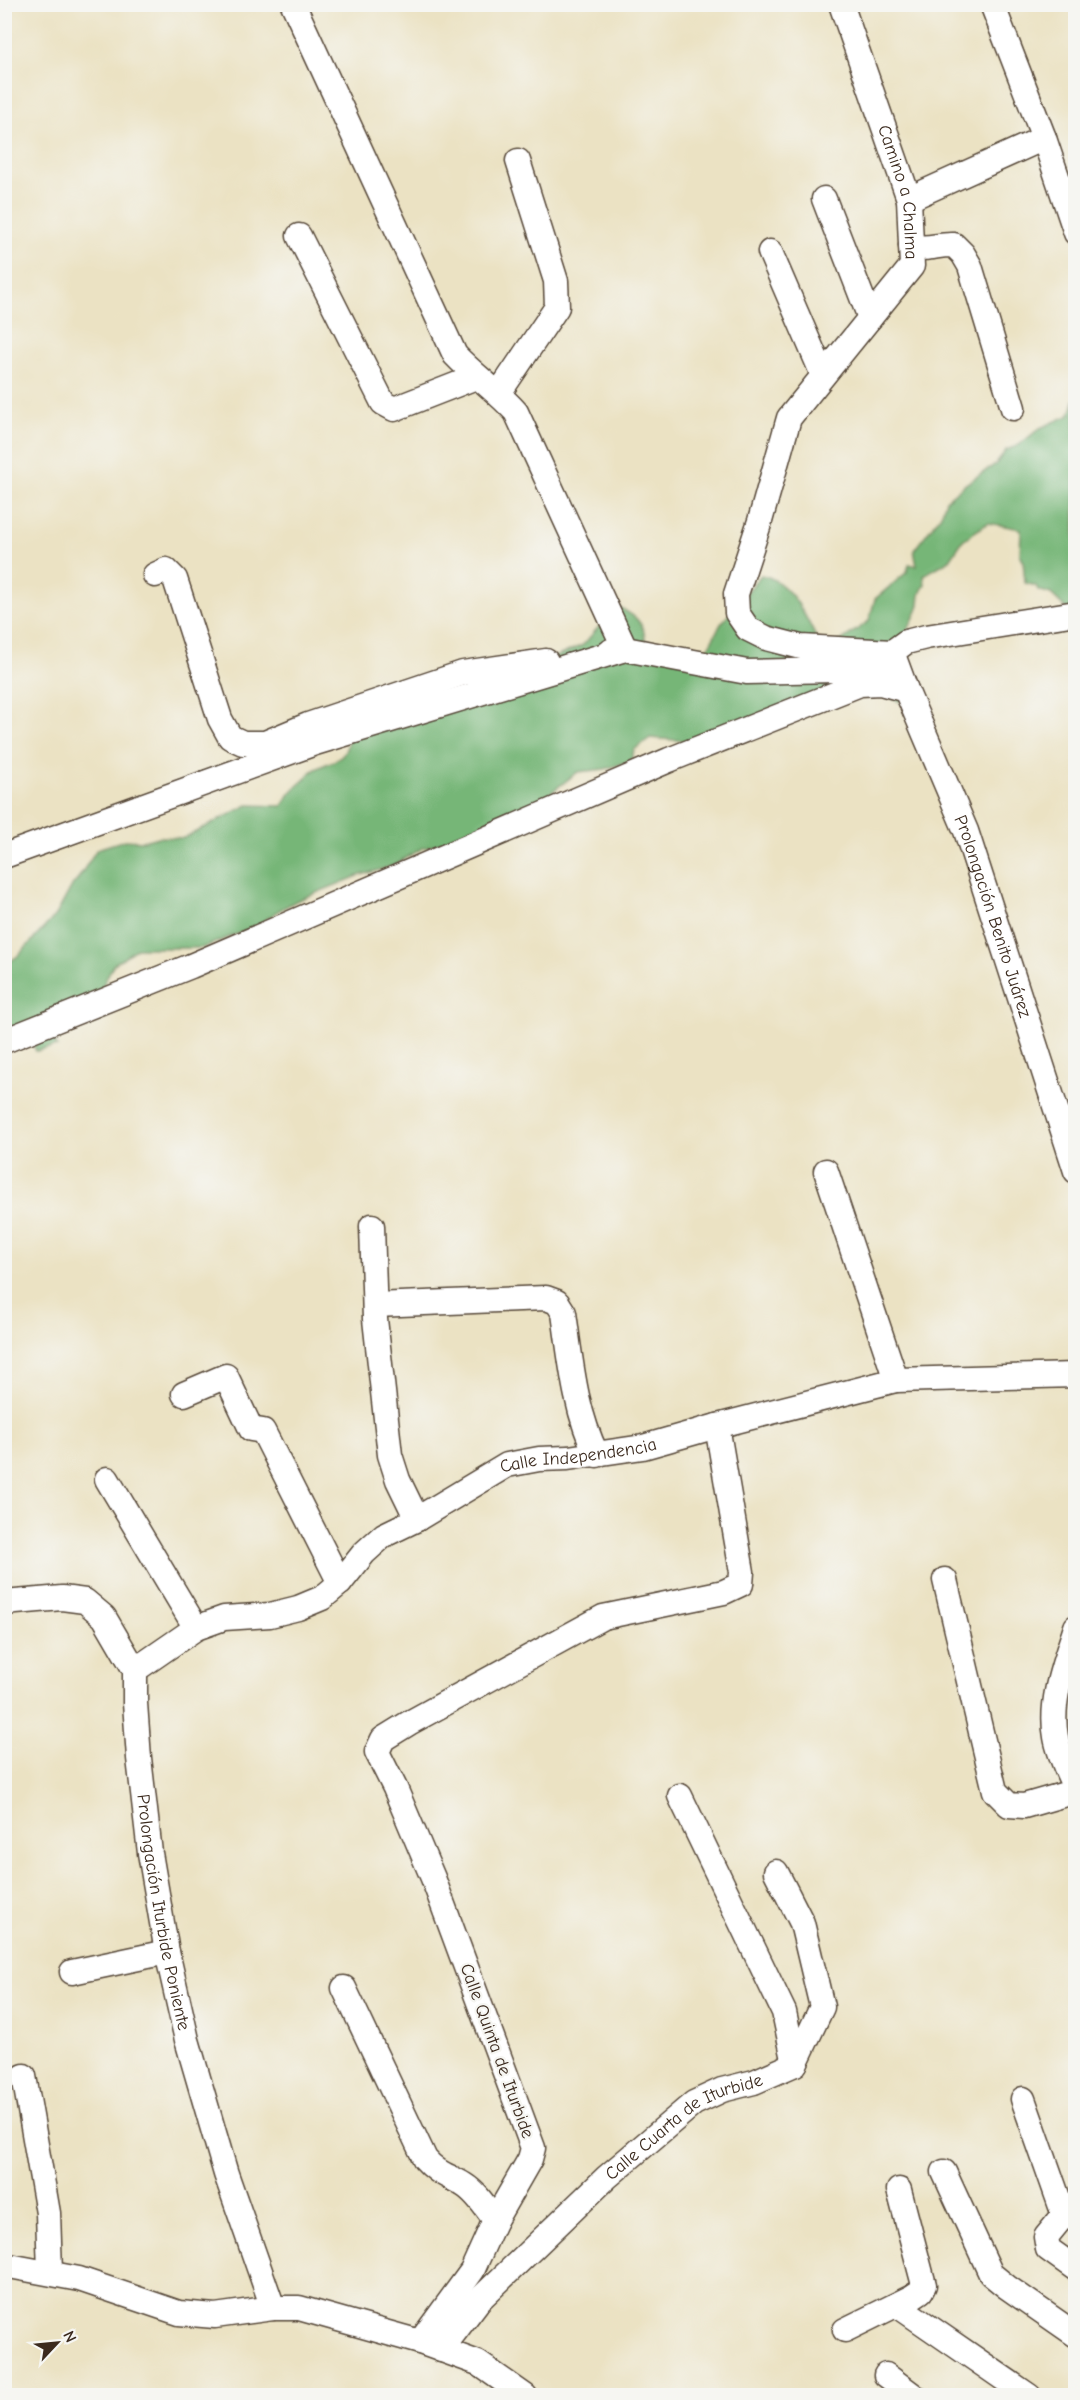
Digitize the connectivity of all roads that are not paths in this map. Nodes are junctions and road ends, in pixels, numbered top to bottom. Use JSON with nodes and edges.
{"nodes":[{"id":1,"x":293,"y":4,"type":"edge"},
{"id":2,"x":842,"y":4,"type":"edge"},
{"id":3,"x":992,"y":4,"type":"edge"},
{"id":4,"x":1044,"y":138,"type":"junction"},
{"id":5,"x":518,"y":161,"type":"dead end"},
{"id":6,"x":824,"y":199,"type":"dead end"},
{"id":7,"x":909,"y":199,"type":"junction"},
{"id":8,"x":1076,"y":234,"type":"edge"},
{"id":9,"x":299,"y":236,"type":"dead end"},
{"id":10,"x":911,"y":246,"type":"junction"},
{"id":11,"x":770,"y":252,"type":"dead end"},
{"id":12,"x":870,"y":318,"type":"junction"},
{"id":13,"x":823,"y":375,"type":"junction"},
{"id":14,"x":476,"y":377,"type":"junction"},
{"id":15,"x":499,"y":393,"type":"junction"},
{"id":16,"x":1013,"y":408,"type":"dead end"},
{"id":17,"x":155,"y":575,"type":"dead end"},
{"id":18,"x":1076,"y":613,"type":"edge"},
{"id":19,"x":625,"y":650,"type":"junction"},
{"id":20,"x":894,"y":660,"type":"junction"},
{"id":21,"x":906,"y":690,"type":"junction"},
{"id":22,"x":4,"y":856,"type":"edge"},
{"id":23,"x":4,"y":1041,"type":"edge"},
{"id":24,"x":826,"y":1171,"type":"dead end"},
{"id":25,"x":1076,"y":1171,"type":"edge"},
{"id":26,"x":372,"y":1226,"type":"dead end"},
{"id":27,"x":375,"y":1305,"type":"junction"},
{"id":28,"x":1076,"y":1375,"type":"edge"},
{"id":29,"x":896,"y":1380,"type":"junction"},
{"id":30,"x":184,"y":1394,"type":"dead end"},
{"id":31,"x":717,"y":1426,"type":"junction"},
{"id":32,"x":597,"y":1455,"type":"junction"},
{"id":33,"x":107,"y":1479,"type":"dead end"},
{"id":34,"x":417,"y":1519,"type":"junction"},
{"id":35,"x":945,"y":1580,"type":"dead end"},
{"id":36,"x":340,"y":1583,"type":"junction"},
{"id":37,"x":6,"y":1600,"type":"edge"},
{"id":38,"x":1076,"y":1627,"type":"edge"},
{"id":39,"x":196,"y":1628,"type":"junction"},
{"id":40,"x":135,"y":1670,"type":"junction"},
{"id":41,"x":1076,"y":1791,"type":"edge"},
{"id":42,"x":680,"y":1796,"type":"dead end"},
{"id":43,"x":776,"y":1872,"type":"dead end"},
{"id":44,"x":167,"y":1952,"type":"junction"},
{"id":45,"x":72,"y":1972,"type":"dead end"},
{"id":46,"x":344,"y":1988,"type":"dead end"},
{"id":47,"x":795,"y":2064,"type":"junction"},
{"id":48,"x":24,"y":2076,"type":"dead end"},
{"id":49,"x":1023,"y":2099,"type":"dead end"},
{"id":50,"x":944,"y":2172,"type":"dead end"},
{"id":51,"x":899,"y":2190,"type":"dead end"},
{"id":52,"x":1070,"y":2213,"type":"edge"},
{"id":53,"x":495,"y":2220,"type":"junction"},
{"id":54,"x":4,"y":2265,"type":"edge"},
{"id":55,"x":1076,"y":2269,"type":"edge"},
{"id":56,"x":50,"y":2272,"type":"junction"},
{"id":57,"x":897,"y":2306,"type":"junction"},
{"id":58,"x":273,"y":2308,"type":"junction"},
{"id":59,"x":845,"y":2330,"type":"dead end"},
{"id":60,"x":1076,"y":2335,"type":"edge"},
{"id":61,"x":430,"y":2346,"type":"junction"},
{"id":62,"x":886,"y":2375,"type":"dead end"},
{"id":63,"x":525,"y":2396,"type":"edge"},
{"id":64,"x":914,"y":2396,"type":"edge"},
{"id":65,"x":1029,"y":2396,"type":"edge"}],
"edges":[{"from":1,"to":14,"type":"street"},
{"from":2,"to":7,"type":"street","name":"Camino a Chalma"},
{"from":3,"to":4,"type":"street"},
{"from":4,"to":7,"type":"street"},
{"from":4,"to":8,"type":"street"},
{"from":5,"to":15,"type":"street"},
{"from":6,"to":12,"type":"street"},
{"from":7,"to":10,"type":"street","name":"Camino a Chalma"},
{"from":9,"to":14,"type":"street"},
{"from":10,"to":12,"type":"street","name":"Camino a Chalma"},
{"from":10,"to":16,"type":"street"},
{"from":11,"to":13,"type":"street"},
{"from":12,"to":13,"type":"street","name":"Camino a Chalma"},
{"from":13,"to":20,"type":"street","name":"Camino a Chalma"},
{"from":14,"to":15,"type":"street"},
{"from":15,"to":19,"type":"street"},
{"from":17,"to":19,"type":"street"},
{"from":18,"to":20,"type":"street"},
{"from":19,"to":20,"type":"street"},
{"from":19,"to":22,"type":"street"},
{"from":20,"to":21,"type":"street","name":"Prolongación Benito Juárez"},
{"from":21,"to":23,"type":"street"},
{"from":21,"to":25,"type":"street","name":"Prolongación Benito Juárez"},
{"from":24,"to":29,"type":"street"},
{"from":26,"to":27,"type":"street"},
{"from":27,"to":32,"type":"street"},
{"from":27,"to":34,"type":"street"},
{"from":28,"to":29,"type":"street","name":"Calle Independencia"},
{"from":29,"to":31,"type":"street","name":"Calle Independencia"},
{"from":30,"to":36,"type":"street"},
{"from":31,"to":32,"type":"street","name":"Calle Independencia"},
{"from":31,"to":53,"type":"street","name":"Calle Quinta de Iturbide"},
{"from":32,"to":34,"type":"street","name":"Calle Independencia"},
{"from":33,"to":39,"type":"street"},
{"from":34,"to":36,"type":"street","name":"Calle Independencia"},
{"from":35,"to":41,"type":"street"},
{"from":36,"to":39,"type":"street","name":"Calle Independencia"},
{"from":37,"to":40,"type":"street"},
{"from":38,"to":41,"type":"street"},
{"from":39,"to":40,"type":"street","name":"Calle Independencia"},
{"from":40,"to":44,"type":"street","name":"Prolongación Iturbide Poniente"},
{"from":42,"to":47,"type":"street"},
{"from":43,"to":47,"type":"street"},
{"from":44,"to":45,"type":"street"},
{"from":44,"to":58,"type":"street","name":"Prolongación Iturbide Poniente"},
{"from":46,"to":53,"type":"street"},
{"from":47,"to":61,"type":"street","name":"Calle Cuarta de Iturbide"},
{"from":48,"to":56,"type":"street"},
{"from":49,"to":52,"type":"street"},
{"from":50,"to":60,"type":"street"},
{"from":51,"to":57,"type":"street"},
{"from":52,"to":55,"type":"street"},
{"from":53,"to":61,"type":"street","name":"Calle Quinta de Iturbide"},
{"from":54,"to":56,"type":"street"},
{"from":56,"to":58,"type":"street"},
{"from":57,"to":59,"type":"street"},
{"from":57,"to":65,"type":"street"},
{"from":58,"to":61,"type":"street"},
{"from":61,"to":63,"type":"street"},
{"from":62,"to":64,"type":"street"}]}
